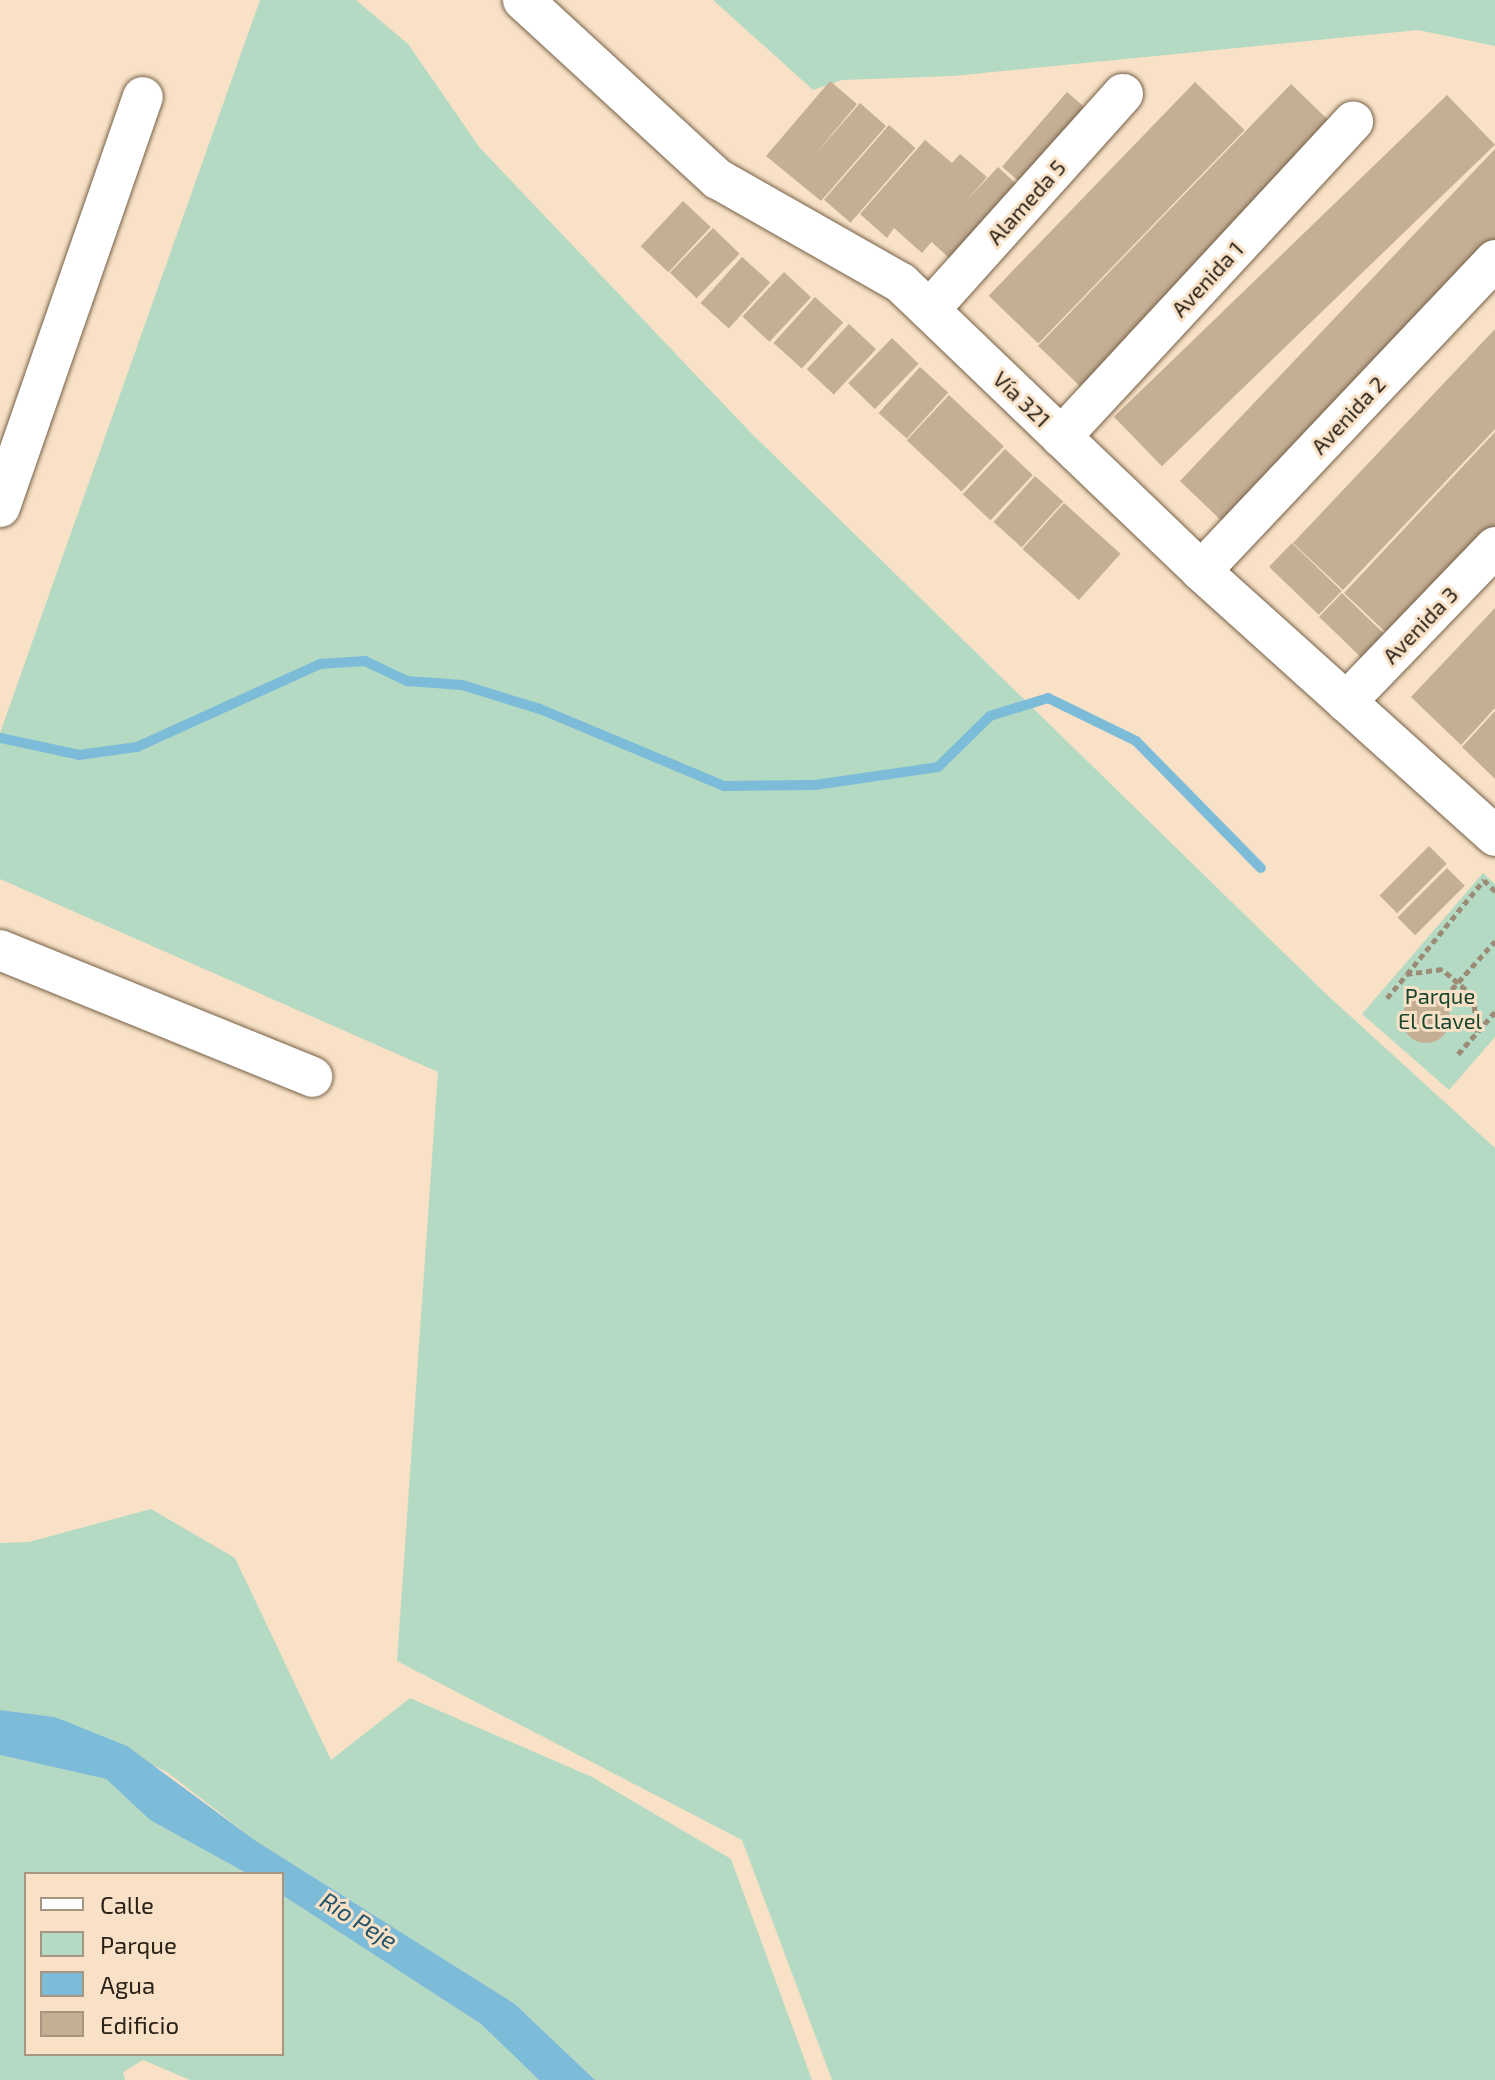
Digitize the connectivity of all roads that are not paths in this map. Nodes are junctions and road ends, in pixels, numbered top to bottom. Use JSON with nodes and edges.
{"nodes":[{"id":1,"x":523,"y":0,"type":"edge"},
{"id":2,"x":1123,"y":94,"type":"dead end"},
{"id":3,"x":143,"y":97,"type":"dead end"},
{"id":4,"x":1353,"y":122,"type":"dead end"},
{"id":5,"x":1495,"y":260,"type":"edge"},
{"id":6,"x":930,"y":309,"type":"junction"},
{"id":7,"x":1061,"y":437,"type":"junction"},
{"id":8,"x":0,"y":507,"type":"edge"},
{"id":9,"x":1495,"y":547,"type":"edge"},
{"id":10,"x":1201,"y":571,"type":"junction"},
{"id":11,"x":1346,"y":702,"type":"junction"},
{"id":12,"x":1495,"y":836,"type":"edge"},
{"id":13,"x":0,"y":950,"type":"edge"},
{"id":14,"x":312,"y":1077,"type":"dead end"}],
"edges":[{"from":1,"to":6,"type":"street","name":"Vía 321"},
{"from":2,"to":6,"type":"street","name":"Alameda 5"},
{"from":3,"to":8,"type":"street"},
{"from":4,"to":7,"type":"street","name":"Avenida 1"},
{"from":5,"to":10,"type":"street","name":"Avenida 2"},
{"from":6,"to":7,"type":"street","name":"Vía 321"},
{"from":7,"to":10,"type":"street","name":"Vía 321"},
{"from":9,"to":11,"type":"street","name":"Avenida 3"},
{"from":10,"to":11,"type":"street","name":"Vía 321"},
{"from":11,"to":12,"type":"street","name":"Vía 321"},
{"from":13,"to":14,"type":"street"}]}
